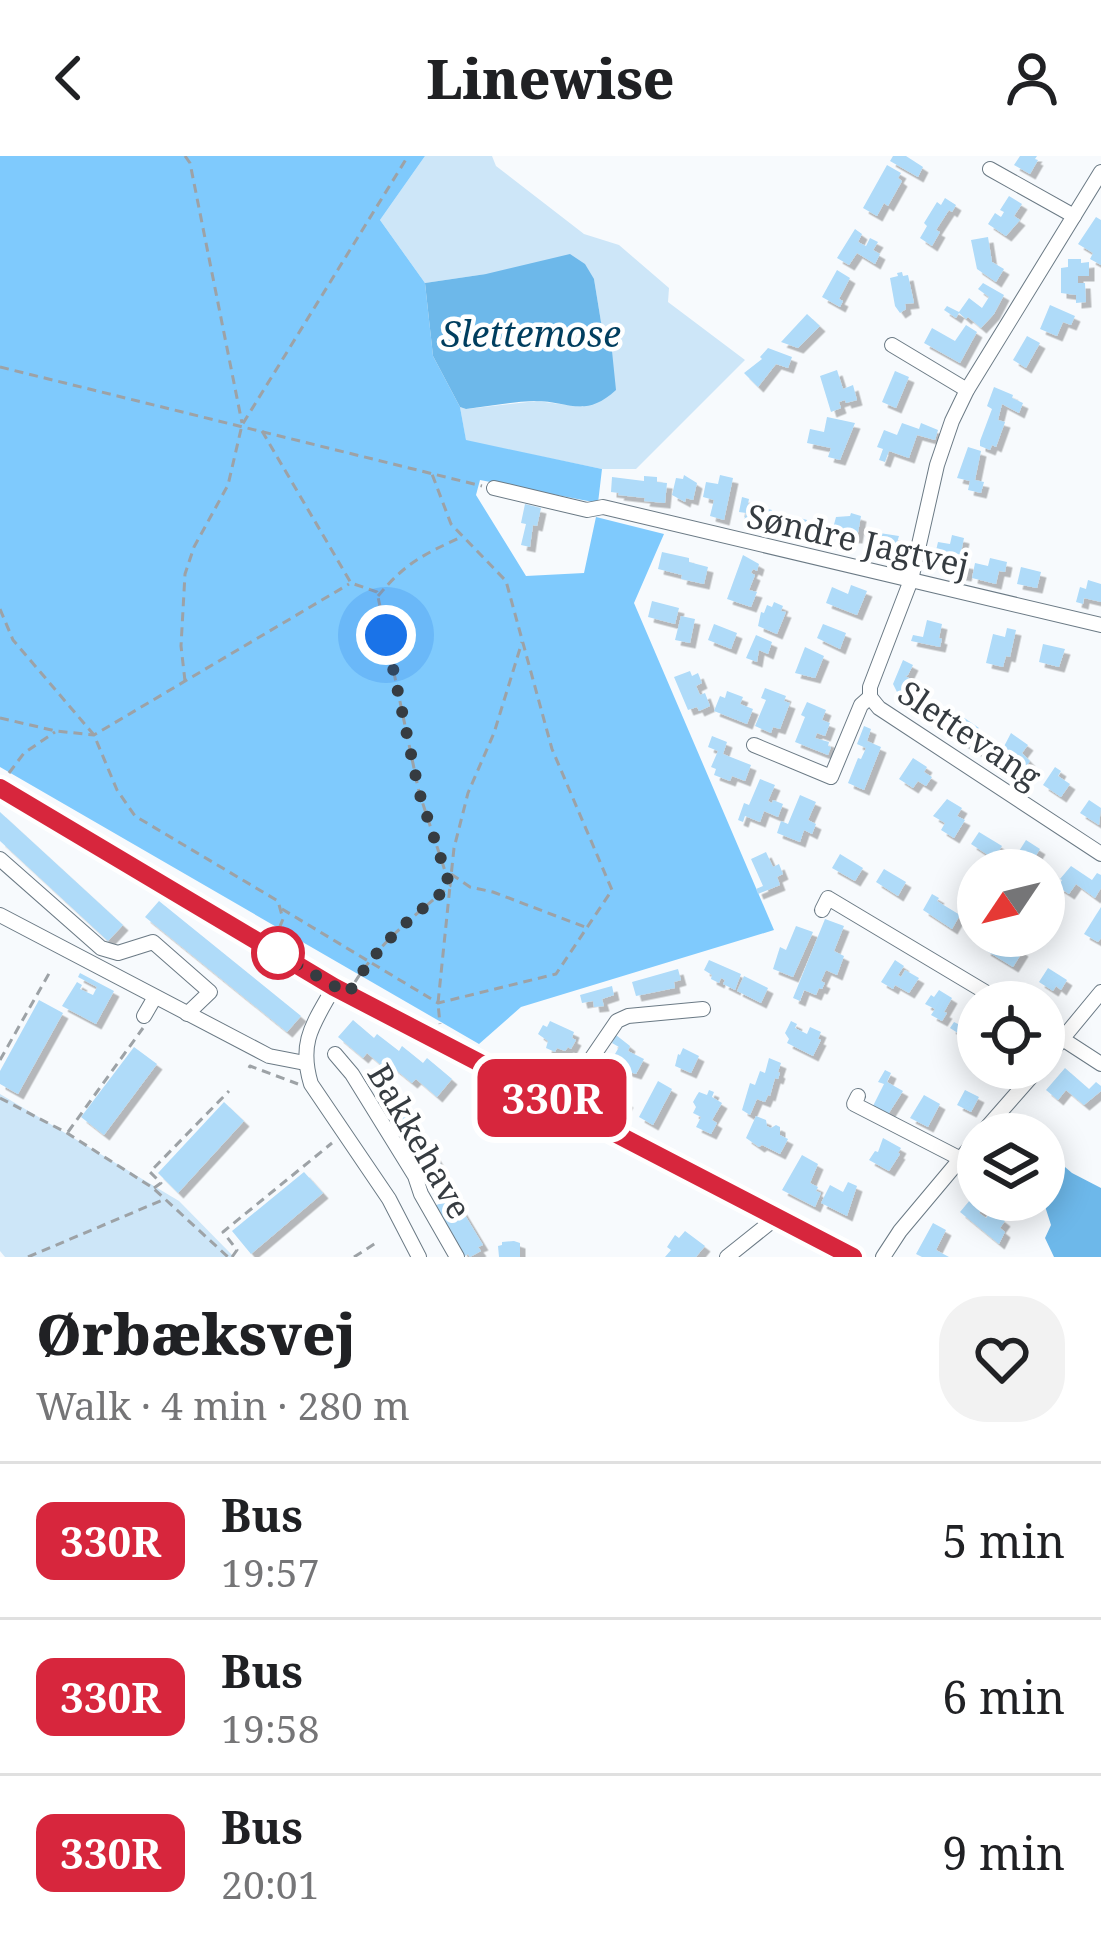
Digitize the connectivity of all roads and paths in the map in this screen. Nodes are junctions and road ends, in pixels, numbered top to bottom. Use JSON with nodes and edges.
{"nodes":[{"id":1,"x":185,"y":156,"type":"edge"},
{"id":2,"x":407,"y":156,"type":"edge"},
{"id":3,"x":990,"y":170,"type":"dead end"},
{"id":4,"x":1101,"y":172,"type":"edge"},
{"id":5,"x":1074,"y":216,"type":"junction"},
{"id":6,"x":892,"y":345,"type":"dead end"},
{"id":7,"x":0,"y":367,"type":"edge"},
{"id":8,"x":967,"y":390,"type":"junction"},
{"id":9,"x":242,"y":425,"type":"junction"},
{"id":10,"x":262,"y":431,"type":"junction"},
{"id":11,"x":432,"y":474,"type":"junction"},
{"id":12,"x":494,"y":488,"type":"joint"},
{"id":13,"x":463,"y":536,"type":"junction"},
{"id":14,"x":911,"y":580,"type":"junction"},
{"id":15,"x":351,"y":583,"type":"junction"},
{"id":16,"x":378,"y":596,"type":"junction"},
{"id":17,"x":0,"y":609,"type":"edge"},
{"id":18,"x":1101,"y":625,"type":"edge"},
{"id":19,"x":522,"y":641,"type":"junction"},
{"id":20,"x":184,"y":681,"type":"junction"},
{"id":21,"x":869,"y":697,"type":"junction"},
{"id":22,"x":0,"y":718,"type":"edge"},
{"id":23,"x":56,"y":731,"type":"junction"},
{"id":24,"x":94,"y":735,"type":"junction"},
{"id":25,"x":754,"y":745,"type":"dead end"},
{"id":26,"x":0,"y":788,"type":"edge"},
{"id":27,"x":1101,"y":854,"type":"edge"},
{"id":28,"x":0,"y":859,"type":"edge"},
{"id":29,"x":452,"y":874,"type":"junction"},
{"id":30,"x":450,"y":886,"type":"junction"},
{"id":31,"x":282,"y":908,"type":"junction"},
{"id":32,"x":822,"y":910,"type":"dead end"},
{"id":33,"x":0,"y":915,"type":"edge"},
{"id":34,"x":587,"y":928,"type":"junction"},
{"id":35,"x":269,"y":948,"type":"junction"},
{"id":36,"x":368,"y":961,"type":"junction"},
{"id":37,"x":51,"y":970,"type":"dead end"},
{"id":38,"x":967,"y":981,"type":"edge"},
{"id":39,"x":341,"y":990,"type":"junction"},
{"id":40,"x":1101,"y":992,"type":"edge"},
{"id":41,"x":155,"y":997,"type":"junction"},
{"id":42,"x":438,"y":1003,"type":"junction"},
{"id":43,"x":703,"y":1009,"type":"dead end"},
{"id":44,"x":187,"y":1014,"type":"junction"},
{"id":45,"x":146,"y":1018,"type":"joint"},
{"id":46,"x":1065,"y":1034,"type":"edge"},
{"id":47,"x":1065,"y":1040,"type":"edge"},
{"id":48,"x":443,"y":1045,"type":"junction"},
{"id":49,"x":334,"y":1054,"type":"dead end"},
{"id":50,"x":0,"y":1060,"type":"edge"},
{"id":51,"x":305,"y":1063,"type":"junction"},
{"id":52,"x":1101,"y":1064,"type":"edge"},
{"id":53,"x":249,"y":1068,"type":"dead end"},
{"id":54,"x":311,"y":1084,"type":"junction"},
{"id":55,"x":1020,"y":1089,"type":"edge"},
{"id":56,"x":229,"y":1091,"type":"dead end"},
{"id":57,"x":858,"y":1096,"type":"dead end"},
{"id":58,"x":0,"y":1098,"type":"edge"},
{"id":59,"x":562,"y":1103,"type":"junction"},
{"id":60,"x":1000,"y":1113,"type":"edge"},
{"id":61,"x":67,"y":1133,"type":"junction"},
{"id":62,"x":335,"y":1140,"type":"dead end"},
{"id":63,"x":957,"y":1157,"type":"edge"},
{"id":64,"x":957,"y":1164,"type":"edge"},
{"id":65,"x":153,"y":1188,"type":"junction"},
{"id":66,"x":166,"y":1198,"type":"junction"},
{"id":67,"x":776,"y":1216,"type":"junction"},
{"id":68,"x":379,"y":1241,"type":"dead end"},
{"id":69,"x":28,"y":1257,"type":"edge"},
{"id":70,"x":230,"y":1257,"type":"edge"},
{"id":71,"x":354,"y":1257,"type":"edge"},
{"id":72,"x":419,"y":1257,"type":"edge"},
{"id":73,"x":457,"y":1257,"type":"edge"},
{"id":74,"x":727,"y":1257,"type":"edge"},
{"id":75,"x":853,"y":1257,"type":"edge"},
{"id":76,"x":884,"y":1257,"type":"edge"}],
"edges":[{"from":1,"to":9,"type":"path"},
{"from":2,"to":9,"type":"path"},
{"from":3,"to":5,"type":"street"},
{"from":4,"to":5,"type":"street","name":"Slettevang"},
{"from":5,"to":8,"type":"street","name":"Slettevang"},
{"from":6,"to":8,"type":"street"},
{"from":7,"to":9,"type":"path"},
{"from":8,"to":14,"type":"street","name":"Slettevang"},
{"from":9,"to":10,"type":"path"},
{"from":9,"to":20,"type":"path"},
{"from":10,"to":11,"type":"path"},
{"from":10,"to":15,"type":"path"},
{"from":11,"to":12,"type":"path"},
{"from":11,"to":13,"type":"path"},
{"from":12,"to":14,"type":"street","name":"Søndre Jagtvej"},
{"from":13,"to":16,"type":"path"},
{"from":13,"to":19,"type":"path"},
{"from":14,"to":18,"type":"street","name":"Søndre Jagtvej"},
{"from":14,"to":21,"type":"street","name":"Slettevang"},
{"from":15,"to":16,"type":"path"},
{"from":15,"to":20,"type":"path"},
{"from":16,"to":30,"type":"path"},
{"from":17,"to":24,"type":"path"},
{"from":19,"to":29,"type":"path"},
{"from":19,"to":34,"type":"path"},
{"from":20,"to":24,"type":"path"},
{"from":21,"to":25,"type":"street","name":"Slettevang"},
{"from":21,"to":27,"type":"street","name":"Slettevang"},
{"from":22,"to":23,"type":"path"},
{"from":23,"to":24,"type":"path"},
{"from":23,"to":26,"type":"path"},
{"from":24,"to":31,"type":"path"},
{"from":26,"to":35,"type":"main road"},
{"from":28,"to":44,"type":"street"},
{"from":29,"to":30,"type":"path"},
{"from":29,"to":34,"type":"path"},
{"from":30,"to":36,"type":"path"},
{"from":30,"to":42,"type":"path"},
{"from":31,"to":35,"type":"path"},
{"from":31,"to":36,"type":"path"},
{"from":32,"to":38,"type":"street"},
{"from":33,"to":41,"type":"street"},
{"from":34,"to":42,"type":"path"},
{"from":35,"to":39,"type":"main road"},
{"from":36,"to":39,"type":"path"},
{"from":36,"to":42,"type":"path"},
{"from":37,"to":50,"type":"path"},
{"from":39,"to":48,"type":"main road"},
{"from":39,"to":51,"type":"street"},
{"from":40,"to":46,"type":"street"},
{"from":41,"to":44,"type":"street"},
{"from":41,"to":45,"type":"street"},
{"from":42,"to":48,"type":"path"},
{"from":43,"to":59,"type":"street"},
{"from":44,"to":51,"type":"street"},
{"from":45,"to":61,"type":"path"},
{"from":47,"to":52,"type":"street"},
{"from":48,"to":59,"type":"main road"},
{"from":49,"to":73,"type":"street","name":"Bakkehave"},
{"from":51,"to":54,"type":"street"},
{"from":53,"to":54,"type":"path"},
{"from":54,"to":72,"type":"street"},
{"from":55,"to":60,"type":"street"},
{"from":56,"to":65,"type":"path"},
{"from":57,"to":63,"type":"street"},
{"from":58,"to":61,"type":"path"},
{"from":59,"to":67,"type":"main road"},
{"from":61,"to":65,"type":"path"},
{"from":62,"to":70,"type":"path"},
{"from":64,"to":76,"type":"street"},
{"from":65,"to":66,"type":"path"},
{"from":66,"to":69,"type":"path"},
{"from":66,"to":70,"type":"path"},
{"from":67,"to":74,"type":"street"},
{"from":67,"to":75,"type":"main road"},
{"from":68,"to":71,"type":"path"}]}
